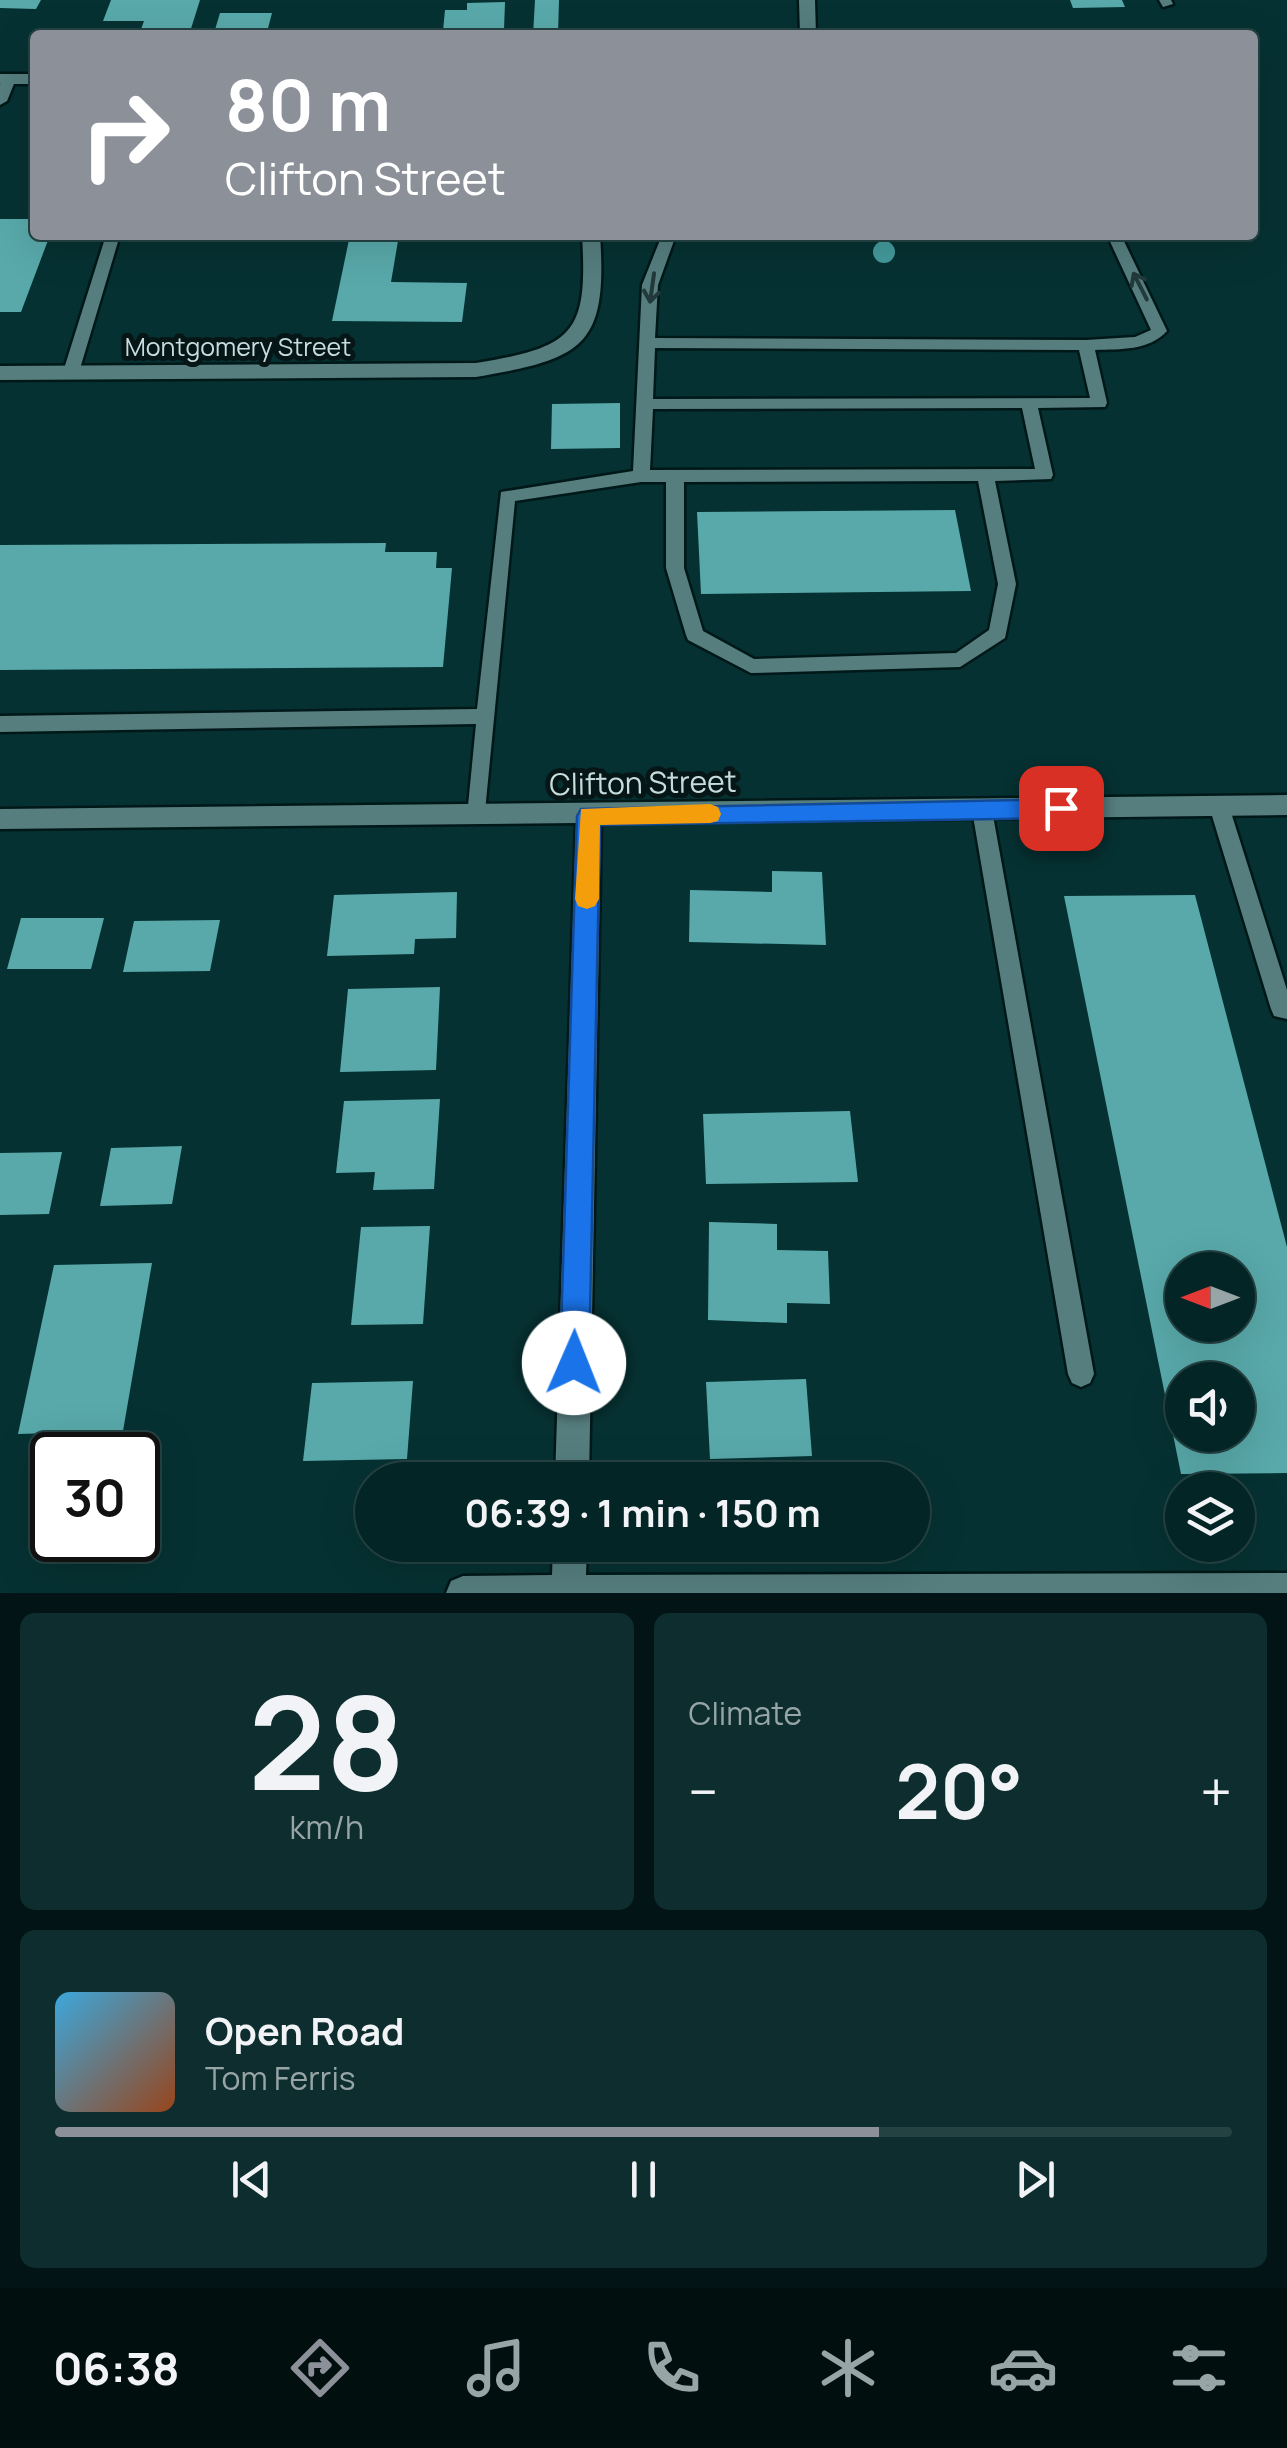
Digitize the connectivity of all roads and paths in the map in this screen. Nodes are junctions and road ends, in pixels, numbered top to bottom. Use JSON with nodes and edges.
{"nodes":[{"id":1,"x":807,"y":0,"type":"edge"},
{"id":2,"x":808,"y":30,"type":"edge"},
{"id":3,"x":4,"y":79,"type":"edge"},
{"id":4,"x":30,"y":79,"type":"edge"},
{"id":5,"x":0,"y":101,"type":"edge"},
{"id":6,"x":112,"y":240,"type":"edge"},
{"id":7,"x":591,"y":240,"type":"edge"},
{"id":8,"x":669,"y":240,"type":"edge"},
{"id":9,"x":1116,"y":240,"type":"edge"},
{"id":10,"x":647,"y":343,"type":"junction"},
{"id":11,"x":1086,"y":345,"type":"junction"},
{"id":12,"x":72,"y":372,"type":"junction"},
{"id":13,"x":0,"y":373,"type":"edge"},
{"id":14,"x":646,"y":404,"type":"junction"},
{"id":15,"x":1030,"y":404,"type":"junction"},
{"id":16,"x":985,"y":474,"type":"junction"},
{"id":17,"x":676,"y":475,"type":"junction"},
{"id":18,"x":640,"y":476,"type":"junction"},
{"id":19,"x":486,"y":716,"type":"junction"},
{"id":20,"x":0,"y":724,"type":"edge"},
{"id":21,"x":1287,"y":805,"type":"edge"},
{"id":22,"x":1219,"y":806,"type":"junction"},
{"id":23,"x":982,"y":810,"type":"junction"},
{"id":24,"x":477,"y":816,"type":"junction"},
{"id":25,"x":589,"y":816,"type":"junction"},
{"id":26,"x":0,"y":820,"type":"edge"},
{"id":27,"x":1285,"y":1014,"type":"edge"},
{"id":28,"x":1082,"y":1374,"type":"dead end"},
{"id":29,"x":572,"y":1462,"type":"edge"},
{"id":30,"x":569,"y":1562,"type":"edge"},
{"id":31,"x":1287,"y":1590,"type":"edge"},
{"id":32,"x":568,"y":1592,"type":"edge"},
{"id":33,"x":462,"y":1593,"type":"edge"}],
"edges":[{"from":1,"to":2,"type":"street"},
{"from":3,"to":4,"type":"street"},
{"from":3,"to":5,"type":"lane"},
{"from":6,"to":12,"type":"lane"},
{"from":7,"to":12,"type":"street","name":"Montgomery Street"},
{"from":8,"to":10,"type":"lane","one_way":true},
{"from":11,"to":9,"type":"lane","one_way":true},
{"from":10,"to":11,"type":"lane"},
{"from":10,"to":14,"type":"lane"},
{"from":11,"to":15,"type":"lane"},
{"from":12,"to":13,"type":"street","name":"Montgomery Street"},
{"from":14,"to":15,"type":"lane"},
{"from":14,"to":18,"type":"lane"},
{"from":15,"to":16,"type":"lane"},
{"from":16,"to":17,"type":"lane"},
{"from":16,"to":17,"type":"lane"},
{"from":17,"to":18,"type":"lane"},
{"from":18,"to":19,"type":"lane"},
{"from":19,"to":20,"type":"lane"},
{"from":19,"to":24,"type":"lane"},
{"from":21,"to":22,"type":"street","name":"Clifton Street"},
{"from":22,"to":23,"type":"street","name":"Clifton Street"},
{"from":22,"to":27,"type":"lane"},
{"from":23,"to":25,"type":"street","name":"Clifton Street"},
{"from":23,"to":28,"type":"lane"},
{"from":24,"to":25,"type":"street","name":"Clifton Street"},
{"from":24,"to":26,"type":"street","name":"Clifton Street"},
{"from":25,"to":29,"type":"street"},
{"from":30,"to":32,"type":"street"},
{"from":31,"to":32,"type":"street"},
{"from":32,"to":33,"type":"street"}]}
